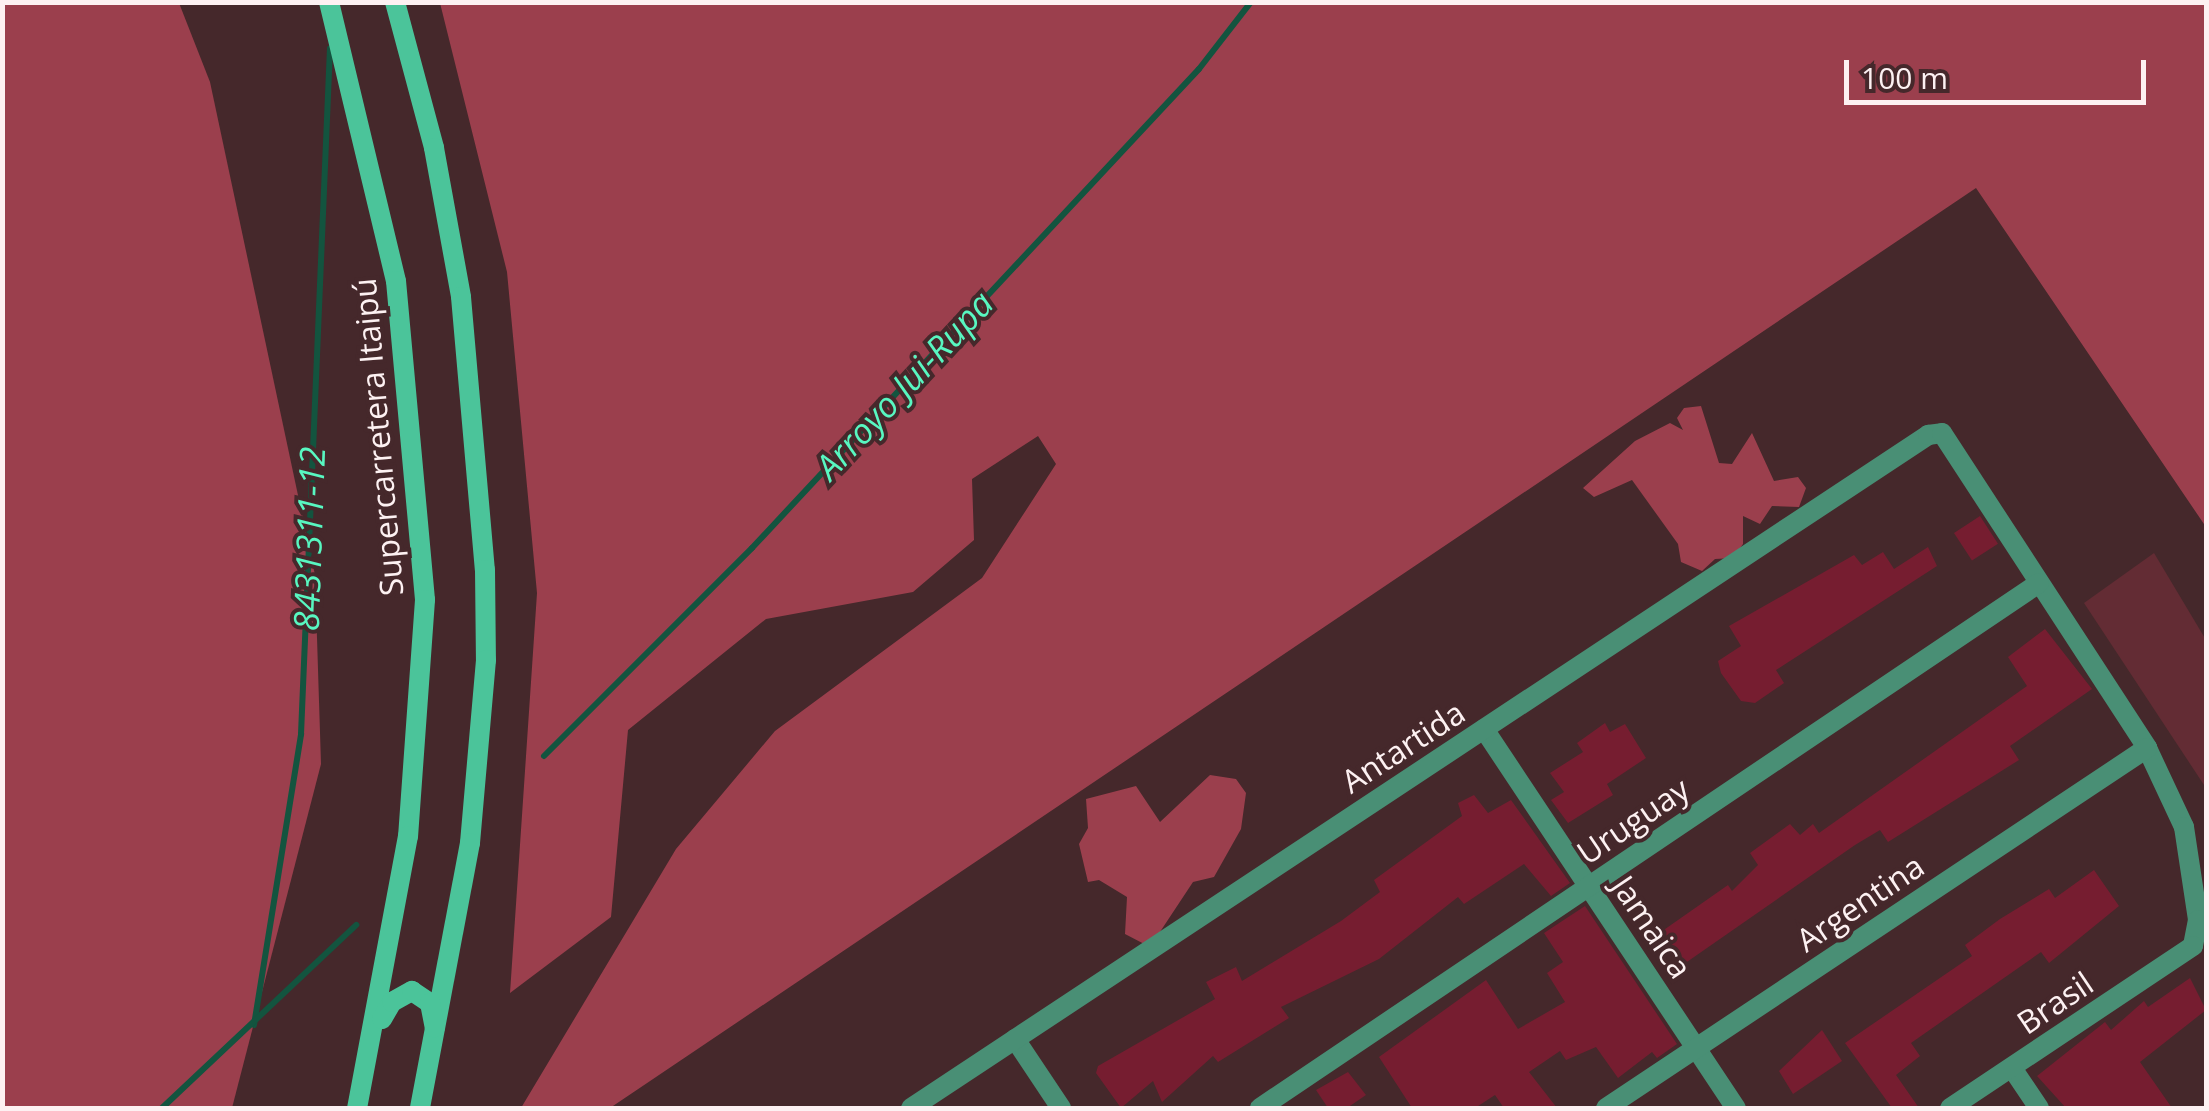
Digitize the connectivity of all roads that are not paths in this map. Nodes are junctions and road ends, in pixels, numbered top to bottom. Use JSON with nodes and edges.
{"nodes":[{"id":1,"x":329,"y":2,"type":"edge"},
{"id":2,"x":395,"y":2,"type":"edge"},
{"id":3,"x":2039,"y":583,"type":"junction"},
{"id":4,"x":1484,"y":730,"type":"junction"},
{"id":5,"x":2146,"y":748,"type":"junction"},
{"id":6,"x":1589,"y":887,"type":"junction"},
{"id":7,"x":375,"y":1032,"type":"junction"},
{"id":8,"x":1015,"y":1039,"type":"junction"},
{"id":9,"x":436,"y":1045,"type":"junction"},
{"id":10,"x":1696,"y":1048,"type":"junction"},
{"id":11,"x":2012,"y":1068,"type":"junction"},
{"id":12,"x":357,"y":1108,"type":"edge"},
{"id":13,"x":420,"y":1108,"type":"edge"},
{"id":14,"x":910,"y":1108,"type":"edge"},
{"id":15,"x":1062,"y":1108,"type":"edge"},
{"id":16,"x":1260,"y":1108,"type":"edge"},
{"id":17,"x":1606,"y":1108,"type":"edge"},
{"id":18,"x":1736,"y":1108,"type":"edge"},
{"id":19,"x":1950,"y":1108,"type":"edge"},
{"id":20,"x":2039,"y":1108,"type":"edge"}],
"edges":[{"from":1,"to":7,"type":"street","name":"Supercarretera Itaipú"},
{"from":2,"to":9,"type":"street"},
{"from":3,"to":4,"type":"street","name":"Antartida"},
{"from":3,"to":5,"type":"street"},
{"from":3,"to":6,"type":"street","name":"Uruguay"},
{"from":4,"to":6,"type":"street","name":"Jamaica"},
{"from":4,"to":8,"type":"street","name":"Antartida"},
{"from":5,"to":10,"type":"street","name":"Argentina"},
{"from":5,"to":11,"type":"street","name":"Brasil"},
{"from":6,"to":10,"type":"street","name":"Jamaica"},
{"from":6,"to":16,"type":"street","name":"Uruguay"},
{"from":7,"to":9,"type":"street"},
{"from":7,"to":12,"type":"street","name":"Supercarretera Itaipú"},
{"from":8,"to":14,"type":"street","name":"Antartida"},
{"from":8,"to":15,"type":"street"},
{"from":9,"to":13,"type":"street"},
{"from":10,"to":17,"type":"street","name":"Argentina"},
{"from":10,"to":18,"type":"street","name":"Jamaica"},
{"from":11,"to":19,"type":"street","name":"Brasil"},
{"from":11,"to":20,"type":"street"}]}
